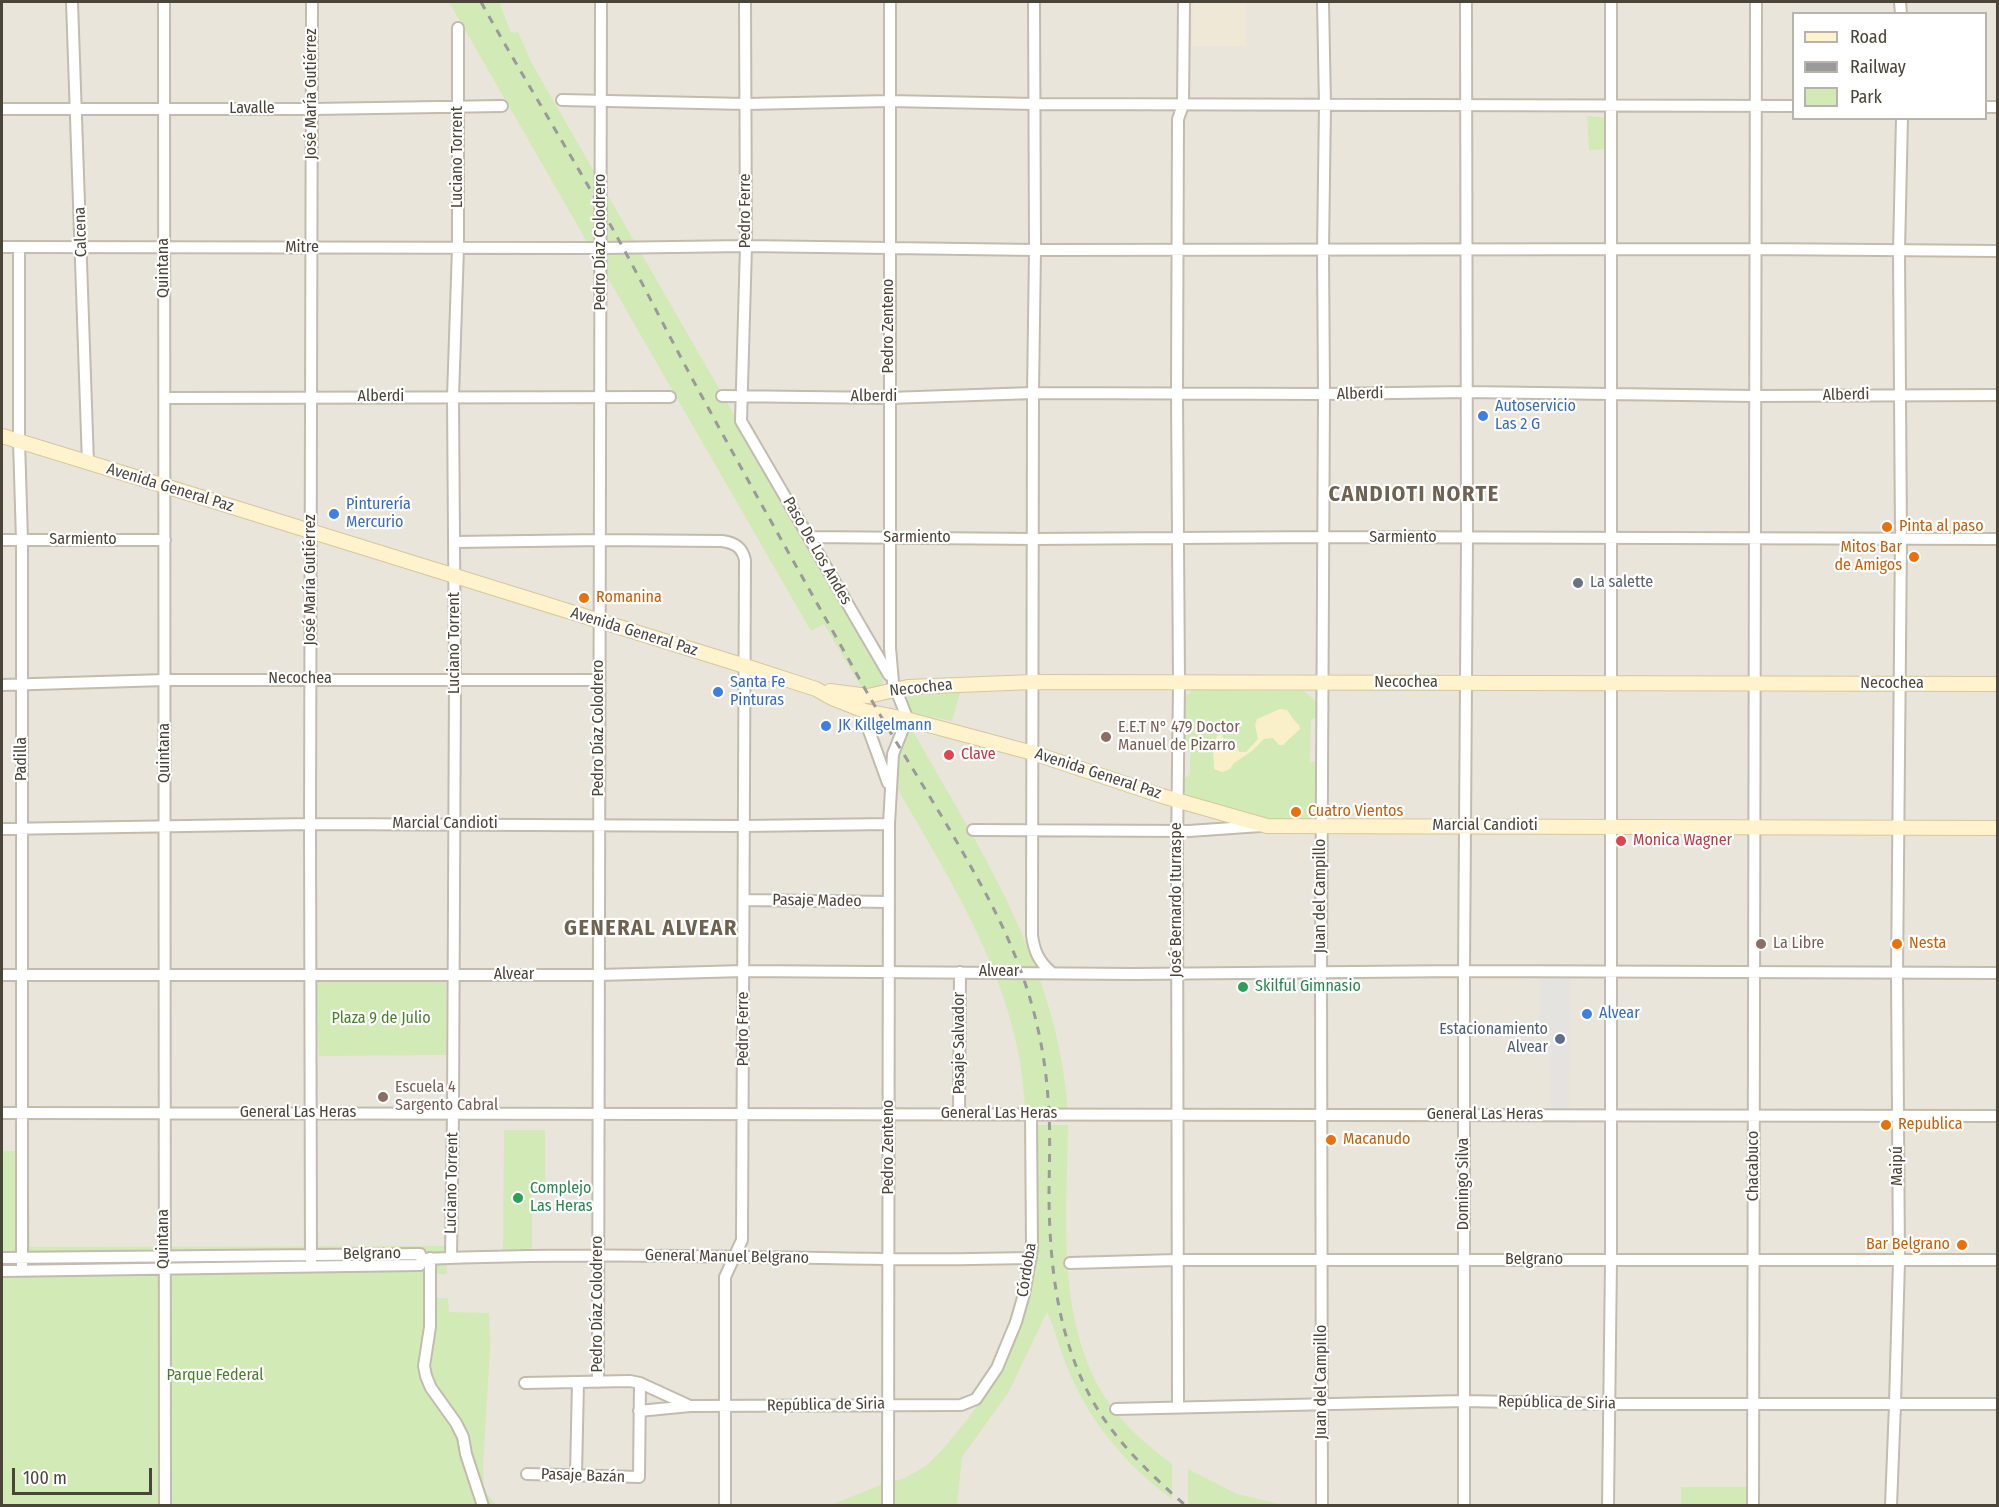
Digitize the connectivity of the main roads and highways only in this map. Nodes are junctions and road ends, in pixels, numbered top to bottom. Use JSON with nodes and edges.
{"nodes":[{"id":1,"x":2,"y":436,"type":"edge"},
{"id":2,"x":1998,"y":684,"type":"edge"},
{"id":3,"x":816,"y":689,"type":"junction"},
{"id":4,"x":1267,"y":826,"type":"joint"},
{"id":5,"x":1998,"y":828,"type":"edge"}],
"edges":[{"from":1,"to":3,"type":"main road","name":"Avenida General Paz"},
{"from":2,"to":3,"type":"main road","name":"Necochea"},
{"from":3,"to":4,"type":"main road","name":"Avenida General Paz"},
{"from":4,"to":5,"type":"main road","name":"Marcial Candioti"}]}
